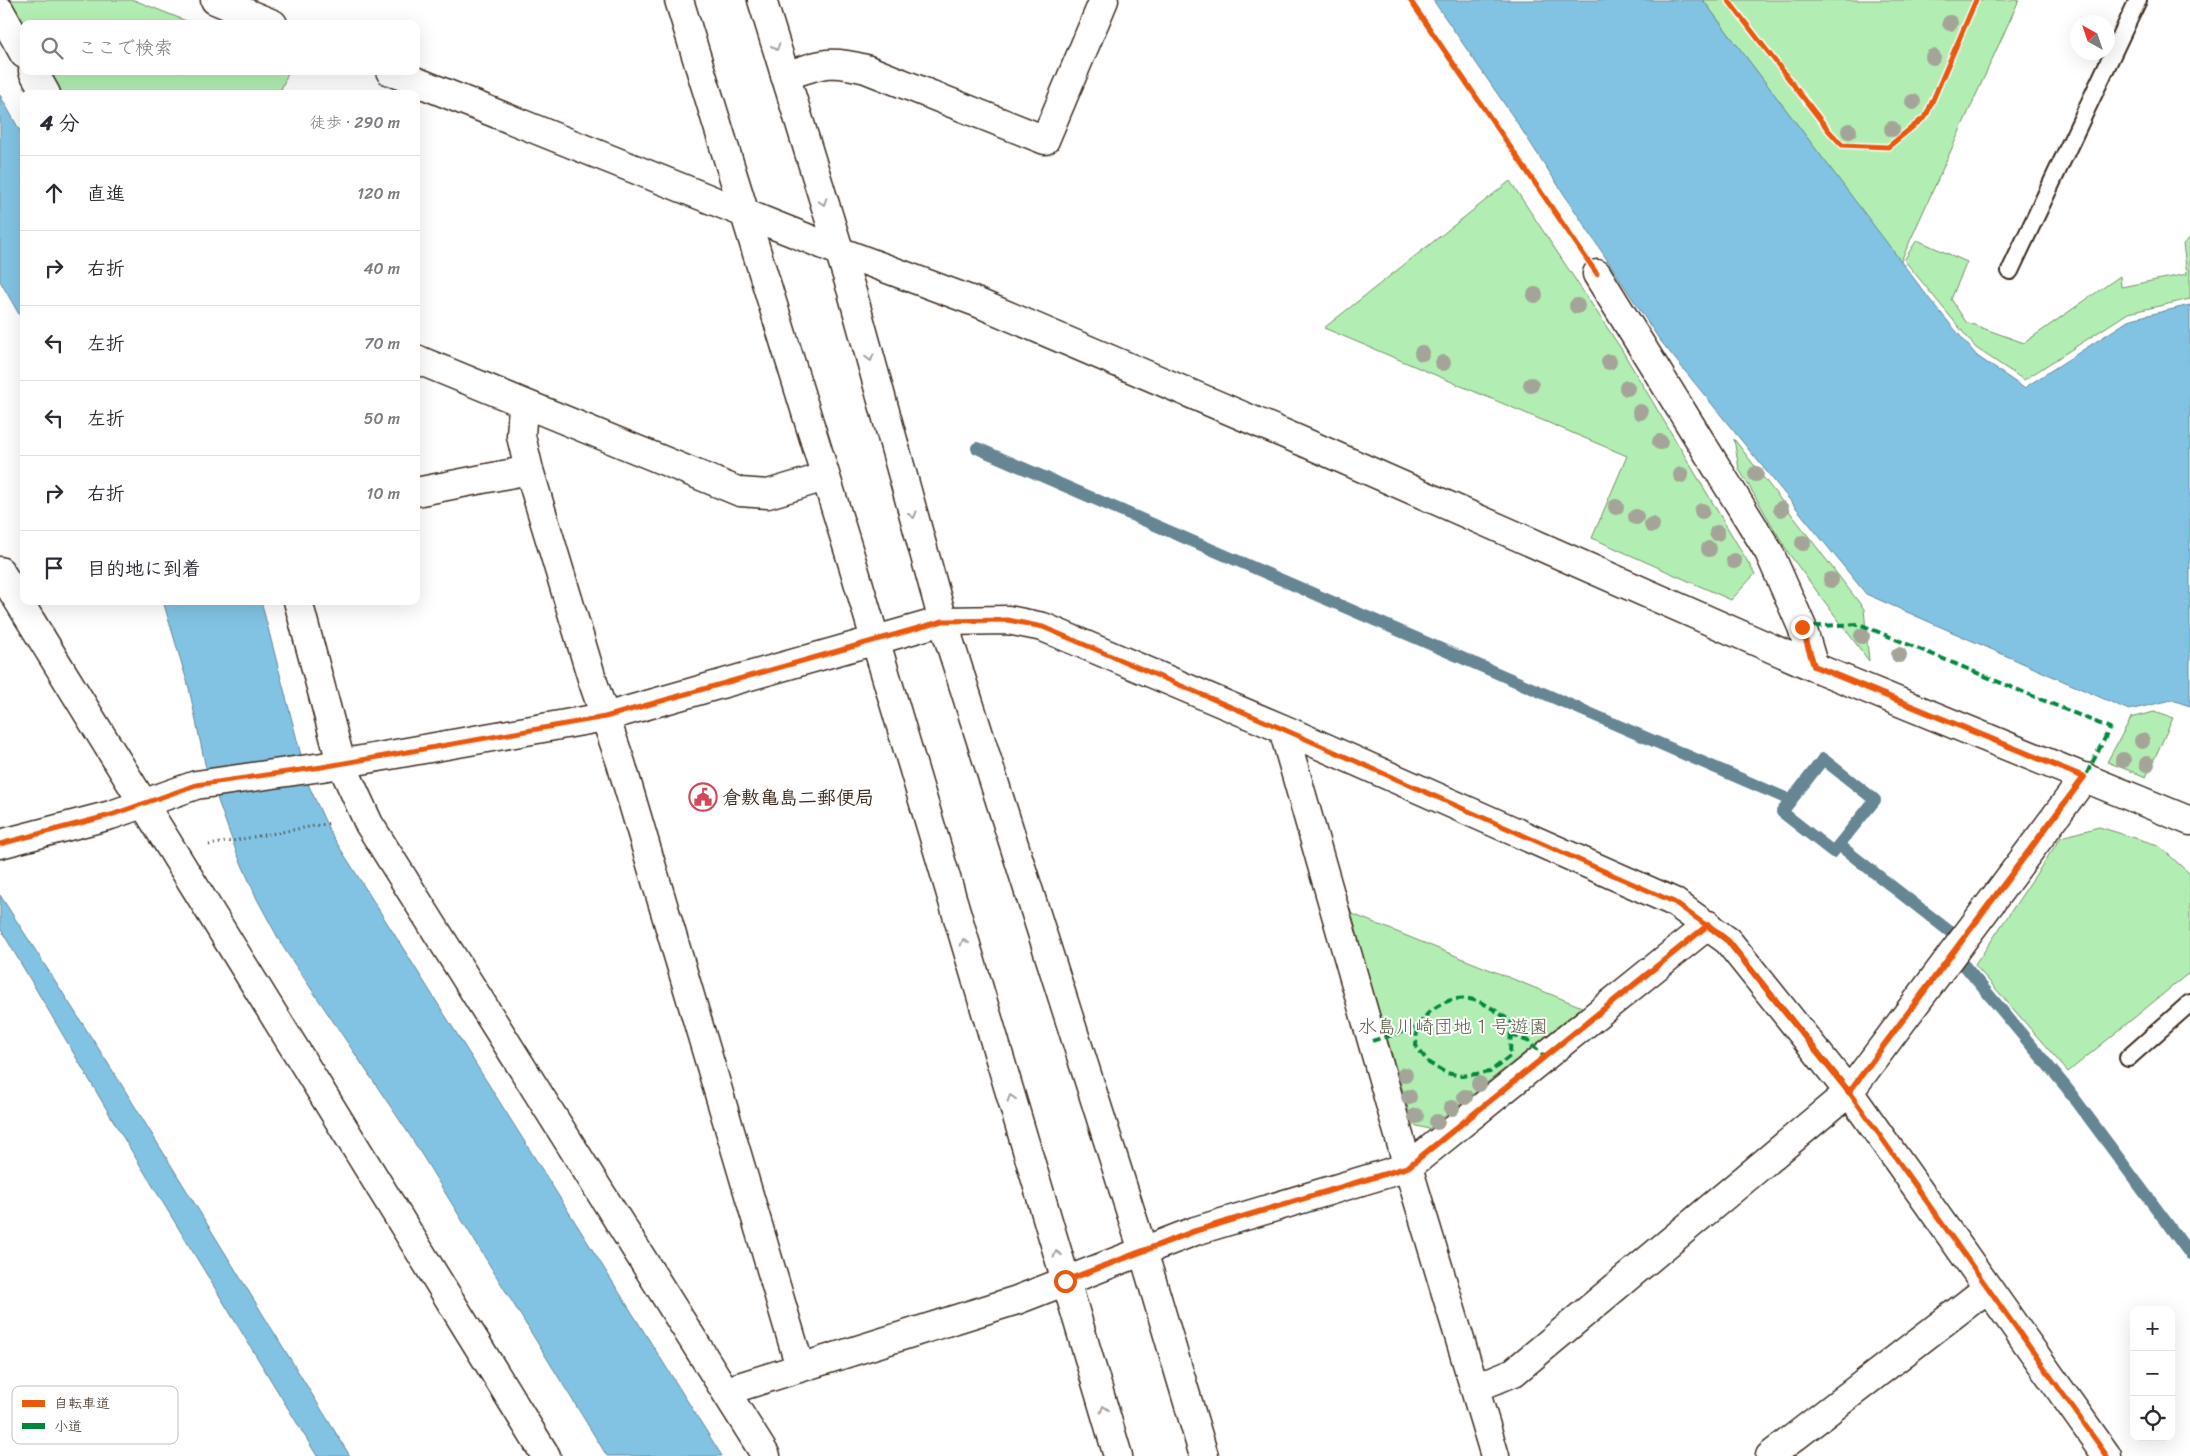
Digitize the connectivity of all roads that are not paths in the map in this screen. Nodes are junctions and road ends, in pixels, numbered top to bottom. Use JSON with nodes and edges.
{"nodes":[{"id":1,"x":215,"y":0,"type":"edge"},
{"id":2,"x":678,"y":0,"type":"edge"},
{"id":3,"x":762,"y":0,"type":"edge"},
{"id":4,"x":1104,"y":0,"type":"edge"},
{"id":5,"x":2138,"y":0,"type":"edge"},
{"id":6,"x":0,"y":11,"type":"edge"},
{"id":7,"x":263,"y":20,"type":"edge"},
{"id":8,"x":20,"y":47,"type":"edge"},
{"id":9,"x":35,"y":75,"type":"edge"},
{"id":10,"x":400,"y":75,"type":"edge"},
{"id":11,"x":785,"y":76,"type":"junction"},
{"id":12,"x":44,"y":90,"type":"edge"},
{"id":13,"x":745,"y":212,"type":"junction"},
{"id":14,"x":839,"y":251,"type":"junction"},
{"id":15,"x":2010,"y":271,"type":"dead end"},
{"id":16,"x":1596,"y":274,"type":"dead end"},
{"id":17,"x":420,"y":361,"type":"edge"},
{"id":18,"x":523,"y":405,"type":"junction"},
{"id":19,"x":529,"y":470,"type":"junction"},
{"id":20,"x":825,"y":477,"type":"junction"},
{"id":21,"x":420,"y":491,"type":"edge"},
{"id":22,"x":0,"y":571,"type":"edge"},
{"id":23,"x":20,"y":603,"type":"edge"},
{"id":24,"x":21,"y":605,"type":"edge"},
{"id":25,"x":299,"y":605,"type":"edge"},
{"id":26,"x":943,"y":621,"type":"junction"},
{"id":27,"x":875,"y":640,"type":"junction"},
{"id":28,"x":1814,"y":666,"type":"junction"},
{"id":29,"x":605,"y":717,"type":"junction"},
{"id":30,"x":1283,"y":730,"type":"junction"},
{"id":31,"x":332,"y":765,"type":"junction"},
{"id":32,"x":2084,"y":777,"type":"junction"},
{"id":33,"x":145,"y":804,"type":"junction"},
{"id":34,"x":2190,"y":821,"type":"edge"},
{"id":35,"x":0,"y":844,"type":"edge"},
{"id":36,"x":1708,"y":925,"type":"junction"},
{"id":37,"x":2190,"y":1003,"type":"edge"},
{"id":38,"x":2128,"y":1058,"type":"dead end"},
{"id":39,"x":1849,"y":1092,"type":"junction"},
{"id":40,"x":1408,"y":1167,"type":"junction"},
{"id":41,"x":1143,"y":1252,"type":"junction"},
{"id":42,"x":1065,"y":1281,"type":"junction"},
{"id":43,"x":1988,"y":1288,"type":"junction"},
{"id":44,"x":800,"y":1367,"type":"junction"},
{"id":45,"x":1475,"y":1388,"type":"junction"},
{"id":46,"x":726,"y":1391,"type":"junction"},
{"id":47,"x":546,"y":1456,"type":"edge"},
{"id":48,"x":766,"y":1456,"type":"edge"},
{"id":49,"x":1118,"y":1456,"type":"edge"},
{"id":50,"x":1204,"y":1456,"type":"edge"},
{"id":51,"x":1495,"y":1456,"type":"edge"},
{"id":52,"x":1770,"y":1456,"type":"edge"},
{"id":53,"x":2107,"y":1456,"type":"edge"}],
"edges":[{"from":1,"to":7,"type":"street"},
{"from":2,"to":13,"type":"street"},
{"from":3,"to":11,"type":"street","one_way":true},
{"from":4,"to":11,"type":"street"},
{"from":5,"to":15,"type":"lane"},
{"from":6,"to":8,"type":"street"},
{"from":9,"to":12,"type":"street"},
{"from":10,"to":13,"type":"street"},
{"from":11,"to":14,"type":"street","one_way":true},
{"from":13,"to":14,"type":"street"},
{"from":13,"to":20,"type":"street"},
{"from":14,"to":26,"type":"street","one_way":true},
{"from":14,"to":28,"type":"street"},
{"from":16,"to":28,"type":"street"},
{"from":17,"to":18,"type":"street"},
{"from":18,"to":19,"type":"street"},
{"from":18,"to":20,"type":"street"},
{"from":19,"to":21,"type":"street"},
{"from":19,"to":29,"type":"street"},
{"from":20,"to":27,"type":"street"},
{"from":22,"to":23,"type":"street"},
{"from":24,"to":33,"type":"street"},
{"from":25,"to":31,"type":"street"},
{"from":26,"to":27,"type":"street"},
{"from":26,"to":30,"type":"street"},
{"from":26,"to":41,"type":"street"},
{"from":27,"to":29,"type":"street"},
{"from":42,"to":27,"type":"street","one_way":true},
{"from":28,"to":32,"type":"street"},
{"from":29,"to":31,"type":"street"},
{"from":29,"to":44,"type":"street"},
{"from":30,"to":36,"type":"street"},
{"from":30,"to":40,"type":"street"},
{"from":31,"to":33,"type":"street"},
{"from":31,"to":46,"type":"street"},
{"from":32,"to":34,"type":"street"},
{"from":32,"to":39,"type":"street"},
{"from":33,"to":35,"type":"street"},
{"from":33,"to":47,"type":"street"},
{"from":36,"to":39,"type":"street"},
{"from":36,"to":40,"type":"street"},
{"from":37,"to":38,"type":"lane"},
{"from":39,"to":43,"type":"street"},
{"from":39,"to":45,"type":"street"},
{"from":40,"to":41,"type":"street"},
{"from":40,"to":45,"type":"street"},
{"from":41,"to":42,"type":"street"},
{"from":41,"to":50,"type":"street"},
{"from":42,"to":44,"type":"street"},
{"from":49,"to":42,"type":"street","one_way":true},
{"from":43,"to":52,"type":"street"},
{"from":43,"to":53,"type":"street"},
{"from":44,"to":46,"type":"street"},
{"from":45,"to":51,"type":"street"},
{"from":46,"to":48,"type":"street"}]}
